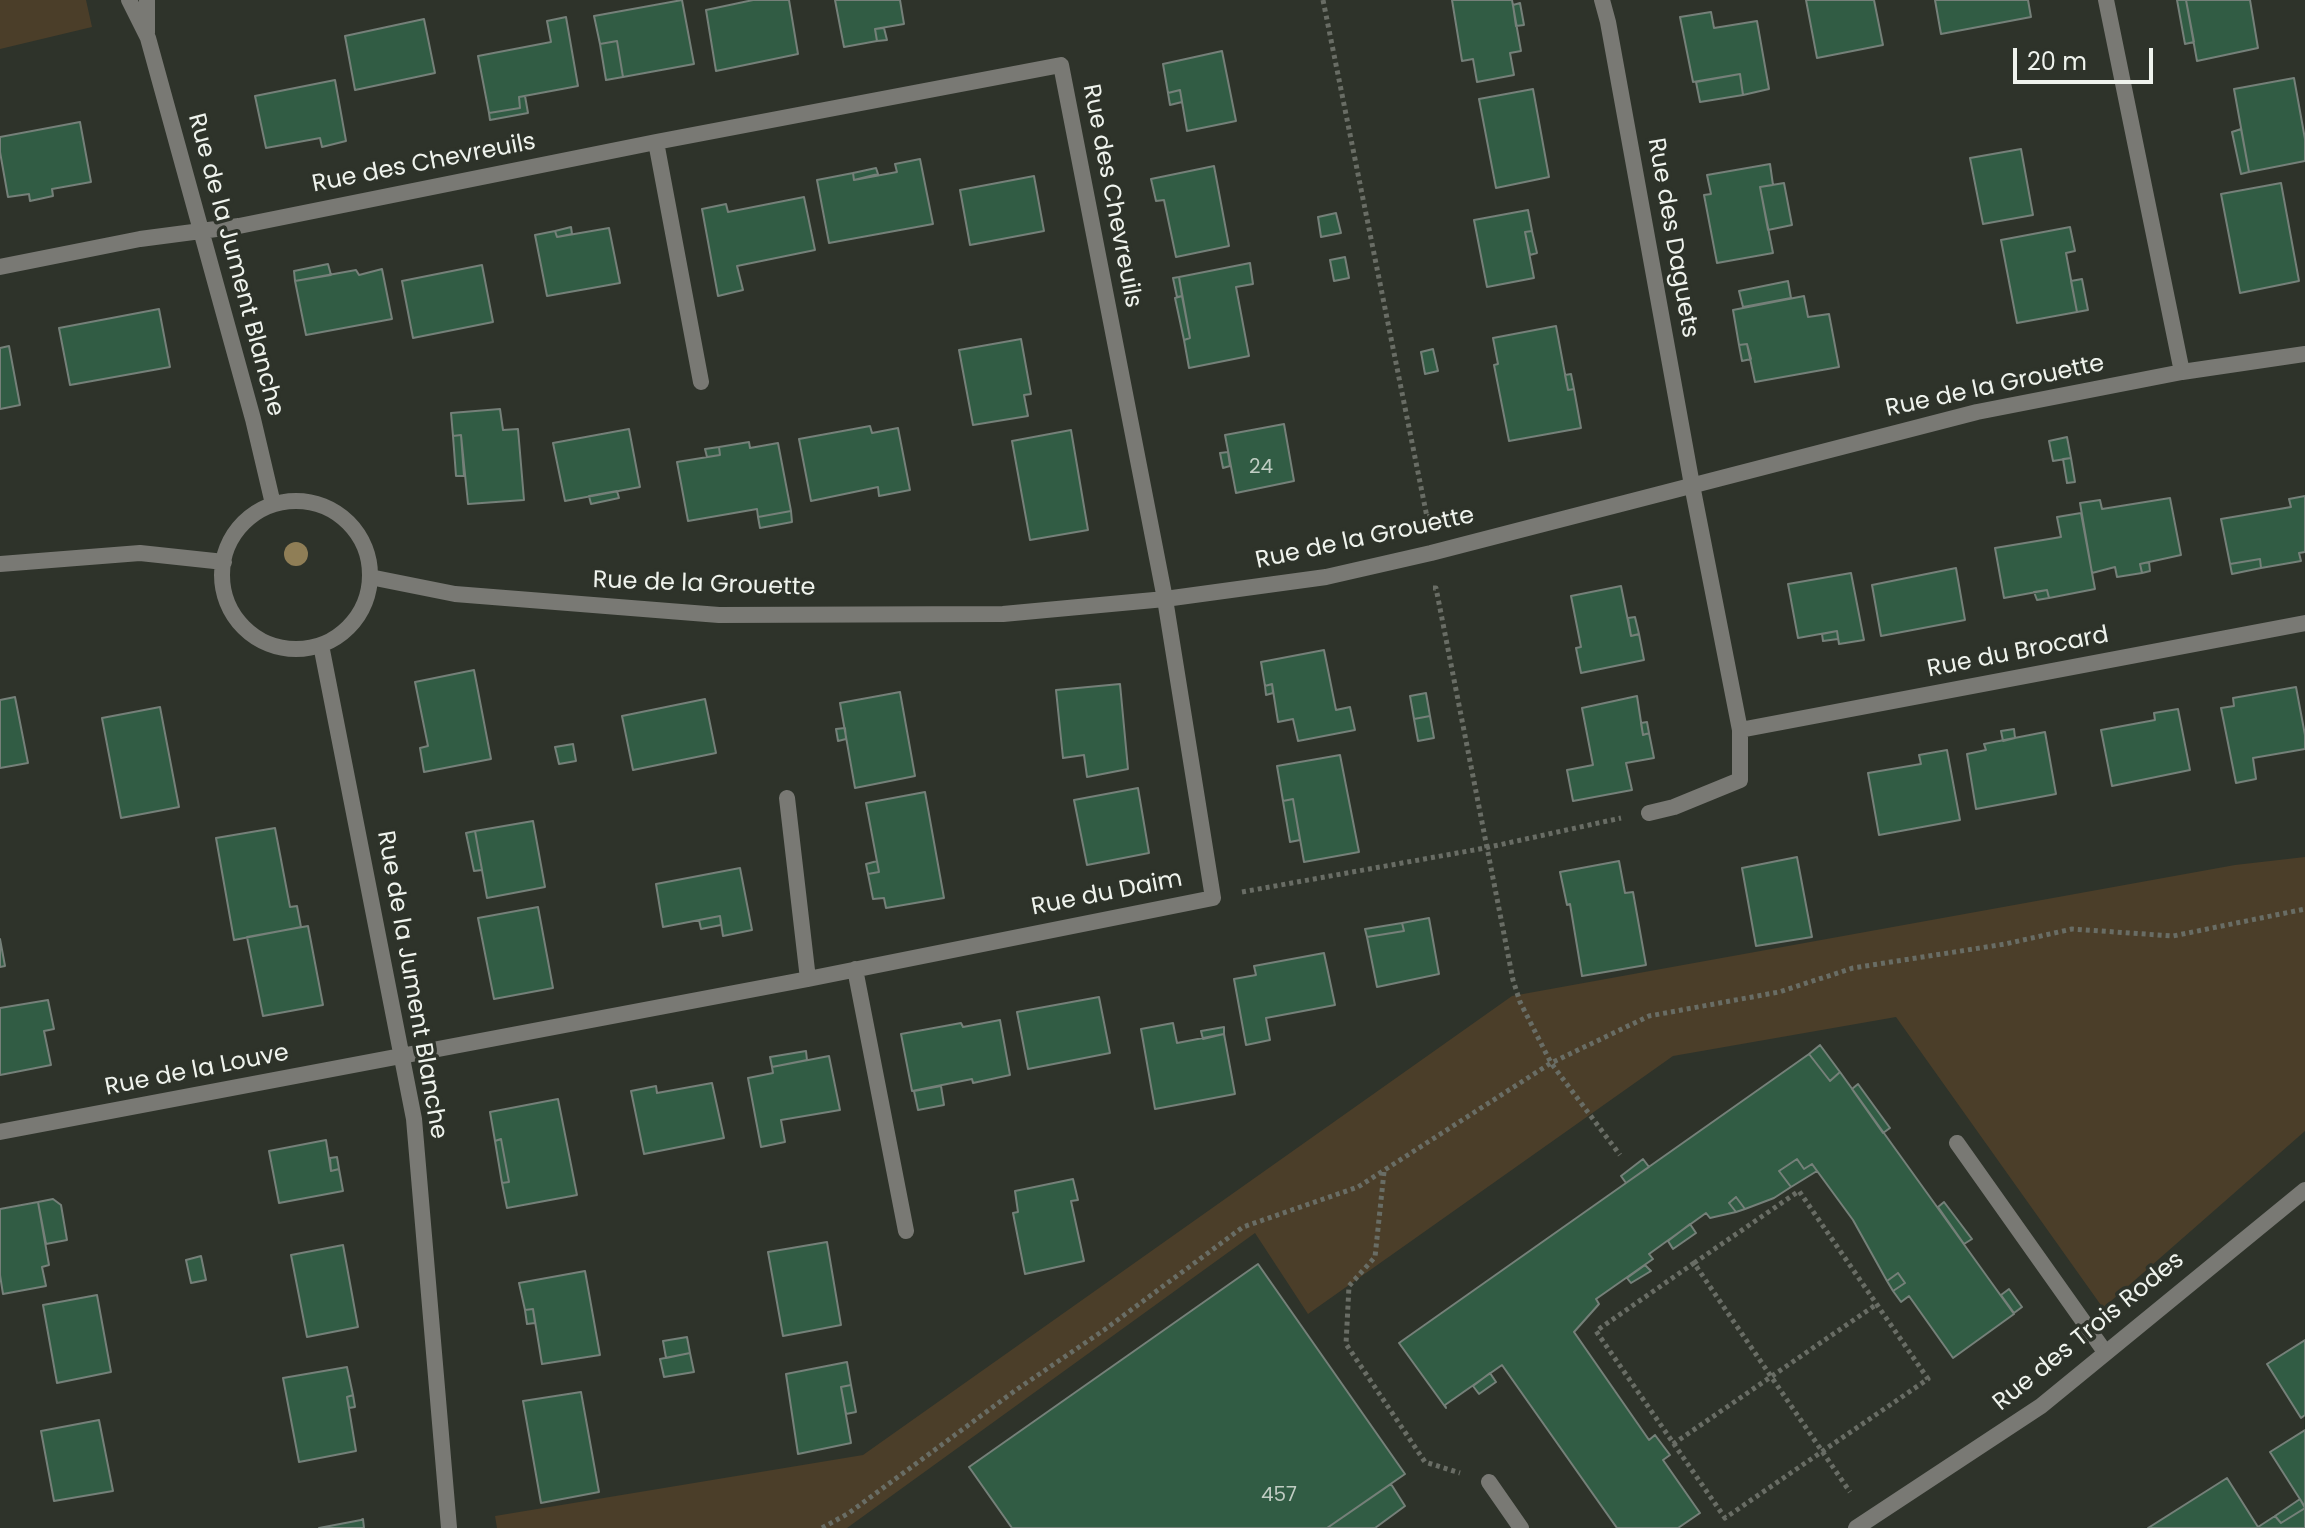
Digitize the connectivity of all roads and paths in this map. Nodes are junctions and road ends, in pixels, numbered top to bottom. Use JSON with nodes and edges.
{"nodes":[{"id":1,"x":129,"y":0,"type":"edge"},
{"id":2,"x":147,"y":0,"type":"edge"},
{"id":3,"x":1323,"y":0,"type":"edge"},
{"id":4,"x":1602,"y":0,"type":"edge"},
{"id":5,"x":2106,"y":0,"type":"edge"},
{"id":6,"x":148,"y":38,"type":"junction"},
{"id":7,"x":656,"y":142,"type":"junction"},
{"id":8,"x":201,"y":232,"type":"junction"},
{"id":9,"x":0,"y":267,"type":"edge"},
{"id":10,"x":2305,"y":354,"type":"edge"},
{"id":11,"x":2182,"y":372,"type":"junction"},
{"id":12,"x":701,"y":382,"type":"dead end"},
{"id":13,"x":1692,"y":485,"type":"junction"},
{"id":14,"x":273,"y":504,"type":"junction"},
{"id":15,"x":1437,"y":515,"type":"dead end"},
{"id":16,"x":224,"y":562,"type":"junction"},
{"id":17,"x":0,"y":564,"type":"edge"},
{"id":18,"x":370,"y":577,"type":"junction"},
{"id":19,"x":1424,"y":590,"type":"dead end"},
{"id":20,"x":1165,"y":599,"type":"junction"},
{"id":21,"x":2305,"y":623,"type":"edge"},
{"id":22,"x":321,"y":645,"type":"junction"},
{"id":23,"x":1740,"y":730,"type":"junction"},
{"id":24,"x":787,"y":798,"type":"dead end"},
{"id":25,"x":1674,"y":807,"type":"junction"},
{"id":26,"x":1649,"y":813,"type":"dead end"},
{"id":27,"x":1485,"y":848,"type":"junction"},
{"id":28,"x":1213,"y":898,"type":"junction"},
{"id":29,"x":2305,"y":909,"type":"edge"},
{"id":30,"x":855,"y":969,"type":"junction"},
{"id":31,"x":808,"y":979,"type":"junction"},
{"id":32,"x":402,"y":1056,"type":"junction"},
{"id":33,"x":1551,"y":1063,"type":"junction"},
{"id":34,"x":0,"y":1132,"type":"edge"},
{"id":35,"x":1957,"y":1143,"type":"dead end"},
{"id":36,"x":1620,"y":1155,"type":"dead end"},
{"id":37,"x":1384,"y":1171,"type":"junction"},
{"id":38,"x":2305,"y":1190,"type":"edge"},
{"id":39,"x":906,"y":1231,"type":"dead end"},
{"id":40,"x":1694,"y":1263,"type":"junction"},
{"id":41,"x":1877,"y":1304,"type":"junction"},
{"id":42,"x":2105,"y":1352,"type":"junction"},
{"id":43,"x":1771,"y":1377,"type":"junction"},
{"id":44,"x":1673,"y":1444,"type":"junction"},
{"id":45,"x":1822,"y":1451,"type":"junction"},
{"id":46,"x":1489,"y":1482,"type":"joint"},
{"id":47,"x":1862,"y":1524,"type":"edge"},
{"id":48,"x":449,"y":1528,"type":"edge"},
{"id":49,"x":822,"y":1528,"type":"edge"},
{"id":50,"x":1521,"y":1528,"type":"edge"}],
"edges":[{"from":1,"to":6,"type":"street","name":"Rue de la Jument Blanche"},
{"from":2,"to":6,"type":"street","name":"Rue de la Jument Blanche"},
{"from":3,"to":15,"type":"path"},
{"from":4,"to":13,"type":"street","name":"Rue des Daguets"},
{"from":5,"to":11,"type":"street"},
{"from":6,"to":8,"type":"street","name":"Rue de la Jument Blanche"},
{"from":7,"to":8,"type":"street","name":"Rue des Chevreuils"},
{"from":7,"to":12,"type":"street"},
{"from":7,"to":20,"type":"street","name":"Rue des Chevreuils"},
{"from":8,"to":9,"type":"street","name":"Rue des Chevreuils"},
{"from":8,"to":14,"type":"street","name":"Rue de la Jument Blanche"},
{"from":10,"to":11,"type":"street","name":"Rue de la Grouette"},
{"from":11,"to":13,"type":"street","name":"Rue de la Grouette"},
{"from":13,"to":20,"type":"street","name":"Rue de la Grouette"},
{"from":13,"to":23,"type":"street","name":"Rue des Daguets"},
{"from":14,"to":16,"type":"street"},
{"from":14,"to":18,"type":"street"},
{"from":16,"to":17,"type":"street"},
{"from":16,"to":22,"type":"street"},
{"from":18,"to":20,"type":"street","name":"Rue de la Grouette"},
{"from":18,"to":22,"type":"street"},
{"from":19,"to":27,"type":"path"},
{"from":20,"to":28,"type":"street","name":"Rue du Daim"},
{"from":21,"to":23,"type":"street","name":"Rue du Brocard"},
{"from":22,"to":32,"type":"street","name":"Rue de la Jument Blanche"},
{"from":23,"to":25,"type":"street","name":"Rue des Daguets"},
{"from":24,"to":31,"type":"street"},
{"from":25,"to":26,"type":"street"},
{"from":25,"to":27,"type":"path"},
{"from":27,"to":28,"type":"path"},
{"from":27,"to":33,"type":"path"},
{"from":28,"to":30,"type":"street","name":"Rue du Daim"},
{"from":29,"to":33,"type":"path"},
{"from":30,"to":31,"type":"street","name":"Rue du Daim"},
{"from":30,"to":39,"type":"street"},
{"from":31,"to":32,"type":"street","name":"Rue du Daim"},
{"from":32,"to":34,"type":"street","name":"Rue de la Louve"},
{"from":32,"to":48,"type":"street","name":"Rue de la Jument Blanche"},
{"from":33,"to":36,"type":"path"},
{"from":33,"to":37,"type":"path"},
{"from":35,"to":42,"type":"street"},
{"from":37,"to":46,"type":"path"},
{"from":37,"to":49,"type":"path"},
{"from":38,"to":42,"type":"street","name":"Rue des Trois Rodes"},
{"from":40,"to":41,"type":"path"},
{"from":40,"to":43,"type":"path"},
{"from":40,"to":44,"type":"path"},
{"from":41,"to":43,"type":"path"},
{"from":41,"to":45,"type":"path"},
{"from":42,"to":47,"type":"street","name":"Rue des Trois Rodes"},
{"from":43,"to":44,"type":"path"},
{"from":43,"to":45,"type":"path"},
{"from":44,"to":45,"type":"path"},
{"from":45,"to":47,"type":"path"},
{"from":46,"to":50,"type":"street"}]}
